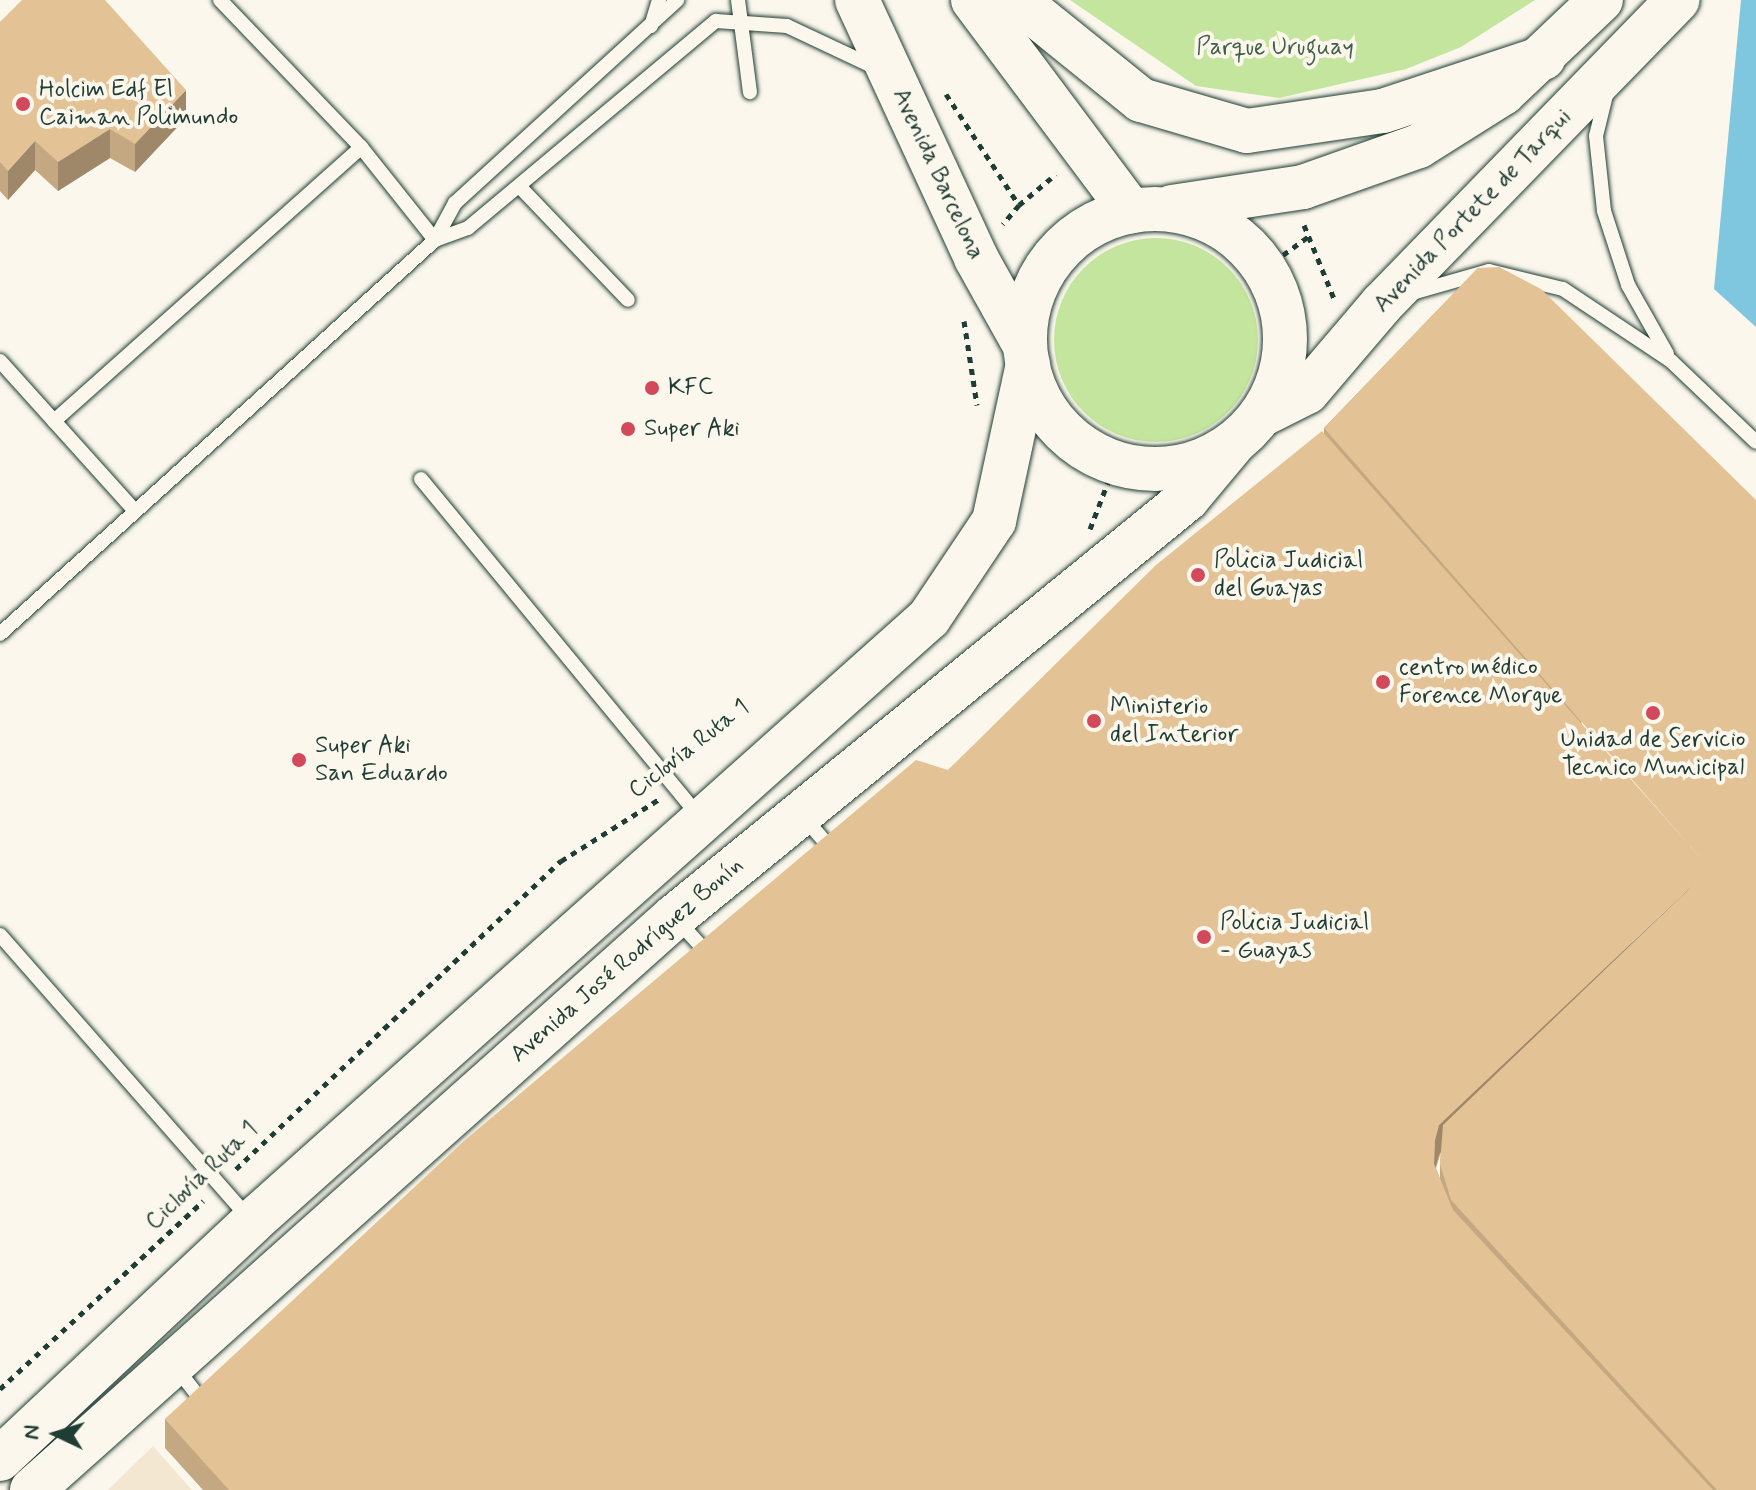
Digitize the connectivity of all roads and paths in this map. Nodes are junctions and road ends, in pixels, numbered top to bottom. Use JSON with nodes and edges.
{"nodes":[{"id":1,"x":220,"y":0,"type":"edge"},
{"id":2,"x":659,"y":0,"type":"edge"},
{"id":3,"x":677,"y":0,"type":"edge"},
{"id":4,"x":738,"y":0,"type":"edge"},
{"id":5,"x":857,"y":0,"type":"edge"},
{"id":6,"x":973,"y":0,"type":"edge"},
{"id":7,"x":1017,"y":0,"type":"edge"},
{"id":8,"x":1601,"y":0,"type":"edge"},
{"id":9,"x":1678,"y":0,"type":"edge"},
{"id":10,"x":743,"y":18,"type":"junction"},
{"id":11,"x":649,"y":32,"type":"junction"},
{"id":12,"x":1543,"y":58,"type":"junction"},
{"id":13,"x":1614,"y":66,"type":"junction"},
{"id":14,"x":893,"y":78,"type":"junction"},
{"id":15,"x":939,"y":83,"type":"dead end"},
{"id":16,"x":750,"y":92,"type":"dead end"},
{"id":17,"x":361,"y":147,"type":"junction"},
{"id":18,"x":520,"y":187,"type":"junction"},
{"id":19,"x":1303,"y":187,"type":"junction"},
{"id":20,"x":1148,"y":210,"type":"junction"},
{"id":21,"x":1309,"y":236,"type":"junction"},
{"id":22,"x":435,"y":240,"type":"junction"},
{"id":23,"x":976,"y":258,"type":"junction"},
{"id":24,"x":1260,"y":272,"type":"junction"},
{"id":25,"x":1364,"y":298,"type":"junction"},
{"id":26,"x":628,"y":300,"type":"dead end"},
{"id":27,"x":963,"y":317,"type":"dead end"},
{"id":28,"x":1026,"y":354,"type":"junction"},
{"id":29,"x":0,"y":361,"type":"edge"},
{"id":30,"x":1671,"y":361,"type":"junction"},
{"id":31,"x":1263,"y":414,"type":"junction"},
{"id":32,"x":976,"y":416,"type":"dead end"},
{"id":33,"x":54,"y":421,"type":"junction"},
{"id":34,"x":1756,"y":442,"type":"edge"},
{"id":35,"x":1232,"y":445,"type":"junction"},
{"id":36,"x":1117,"y":457,"type":"junction"},
{"id":37,"x":421,"y":479,"type":"dead end"},
{"id":38,"x":134,"y":510,"type":"junction"},
{"id":39,"x":1115,"y":557,"type":"junction"},
{"id":40,"x":0,"y":634,"type":"edge"},
{"id":41,"x":673,"y":791,"type":"junction"},
{"id":42,"x":799,"y":813,"type":"junction"},
{"id":43,"x":706,"y":823,"type":"junction"},
{"id":44,"x":846,"y":864,"type":"edge"},
{"id":45,"x":674,"y":917,"type":"junction"},
{"id":46,"x":0,"y":935,"type":"edge"},
{"id":47,"x":724,"y":972,"type":"edge"},
{"id":48,"x":222,"y":1184,"type":"junction"},
{"id":49,"x":252,"y":1222,"type":"junction"},
{"id":50,"x":172,"y":1362,"type":"junction"},
{"id":51,"x":0,"y":1389,"type":"edge"},
{"id":52,"x":215,"y":1418,"type":"edge"},
{"id":53,"x":0,"y":1459,"type":"edge"},
{"id":54,"x":50,"y":1484,"type":"edge"}],
"edges":[{"from":1,"to":17,"type":"lane"},
{"from":2,"to":11,"type":"lane"},
{"from":3,"to":11,"type":"lane"},
{"from":4,"to":10,"type":"lane"},
{"from":5,"to":14,"type":"main road","name":"Avenida Barcelona"},
{"from":6,"to":20,"type":"main road"},
{"from":7,"to":12,"type":"main road"},
{"from":8,"to":12,"type":"main road"},
{"from":9,"to":13,"type":"main road","name":"Avenida Portete de Tarqui"},
{"from":10,"to":14,"type":"lane"},
{"from":10,"to":16,"type":"lane"},
{"from":10,"to":18,"type":"lane"},
{"from":11,"to":22,"type":"lane"},
{"from":12,"to":19,"type":"main road"},
{"from":13,"to":25,"type":"main road","name":"Avenida Portete de Tarqui"},
{"from":13,"to":30,"type":"lane"},
{"from":14,"to":23,"type":"main road","name":"Avenida Barcelona"},
{"from":15,"to":23,"type":"path"},
{"from":17,"to":22,"type":"lane"},
{"from":17,"to":33,"type":"lane"},
{"from":18,"to":22,"type":"lane"},
{"from":18,"to":26,"type":"lane"},
{"from":19,"to":20,"type":"main road"},
{"from":19,"to":21,"type":"path"},
{"from":20,"to":24,"type":"main road"},
{"from":20,"to":28,"type":"main road"},
{"from":21,"to":24,"type":"path"},
{"from":21,"to":25,"type":"path"},
{"from":22,"to":38,"type":"lane"},
{"from":23,"to":28,"type":"main road","name":"Avenida Barcelona"},
{"from":24,"to":31,"type":"main road"},
{"from":24,"to":36,"type":"path"},
{"from":24,"to":36,"type":"path"},
{"from":25,"to":30,"type":"lane"},
{"from":25,"to":31,"type":"main road","name":"Avenida Portete de Tarqui"},
{"from":27,"to":32,"type":"path"},
{"from":28,"to":36,"type":"main road","name":"Avenida Barcelona"},
{"from":28,"to":43,"type":"main road"},
{"from":29,"to":33,"type":"lane"},
{"from":30,"to":34,"type":"lane"},
{"from":31,"to":35,"type":"main road","name":"Avenida José Rodríguez Bonín"},
{"from":33,"to":38,"type":"lane"},
{"from":35,"to":36,"type":"main road"},
{"from":35,"to":39,"type":"main road","name":"Avenida José Rodríguez Bonín"},
{"from":36,"to":39,"type":"path"},
{"from":37,"to":41,"type":"lane"},
{"from":38,"to":40,"type":"lane"},
{"from":39,"to":42,"type":"main road","name":"Avenida José Rodríguez Bonín"},
{"from":41,"to":43,"type":"lane"},
{"from":41,"to":48,"type":"path","name":"Ciclovía Ruta 1"},
{"from":42,"to":44,"type":"lane"},
{"from":42,"to":45,"type":"main road","name":"Avenida José Rodríguez Bonín"},
{"from":43,"to":49,"type":"main road"},
{"from":45,"to":47,"type":"lane"},
{"from":45,"to":50,"type":"main road","name":"Avenida José Rodríguez Bonín"},
{"from":46,"to":48,"type":"lane"},
{"from":48,"to":49,"type":"lane"},
{"from":48,"to":51,"type":"path","name":"Ciclovía Ruta 1"},
{"from":49,"to":53,"type":"main road"},
{"from":50,"to":52,"type":"lane"},
{"from":50,"to":54,"type":"main road","name":"Avenida José Rodríguez Bonín"}]}
